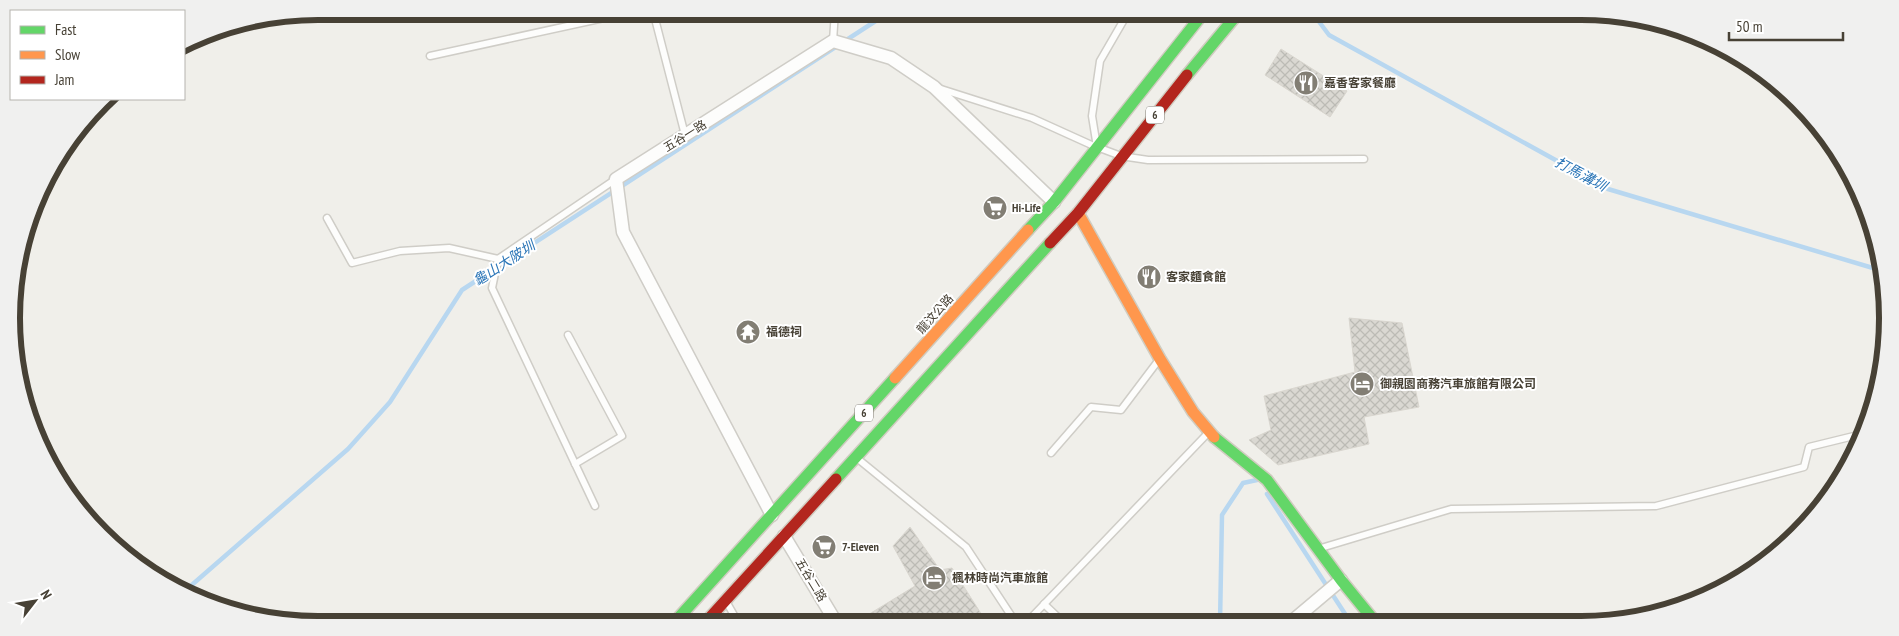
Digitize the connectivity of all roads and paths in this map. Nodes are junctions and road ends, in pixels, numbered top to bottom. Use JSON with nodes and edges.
{"nodes":[{"id":1,"x":595,"y":20,"type":"edge"},
{"id":2,"x":655,"y":20,"type":"edge"},
{"id":3,"x":835,"y":20,"type":"edge"},
{"id":4,"x":1124,"y":20,"type":"edge"},
{"id":5,"x":1198,"y":20,"type":"edge"},
{"id":6,"x":1233,"y":20,"type":"edge"},
{"id":7,"x":834,"y":41,"type":"junction"},
{"id":8,"x":430,"y":56,"type":"dead end"},
{"id":9,"x":934,"y":87,"type":"junction"},
{"id":10,"x":685,"y":135,"type":"junction"},
{"id":11,"x":1097,"y":147,"type":"junction"},
{"id":12,"x":1121,"y":156,"type":"junction"},
{"id":13,"x":1364,"y":159,"type":"dead end"},
{"id":14,"x":616,"y":179,"type":"junction"},
{"id":15,"x":1066,"y":207,"type":"junction"},
{"id":16,"x":328,"y":218,"type":"dead end"},
{"id":17,"x":498,"y":260,"type":"junction"},
{"id":18,"x":568,"y":335,"type":"dead end"},
{"id":19,"x":1160,"y":359,"type":"junction"},
{"id":20,"x":1209,"y":433,"type":"junction"},
{"id":21,"x":1854,"y":436,"type":"edge"},
{"id":22,"x":1051,"y":453,"type":"dead end"},
{"id":23,"x":855,"y":457,"type":"junction"},
{"id":24,"x":575,"y":464,"type":"junction"},
{"id":25,"x":595,"y":506,"type":"dead end"},
{"id":26,"x":772,"y":515,"type":"junction"},
{"id":27,"x":784,"y":536,"type":"junction"},
{"id":28,"x":1317,"y":549,"type":"junction"},
{"id":29,"x":1337,"y":583,"type":"junction"},
{"id":30,"x":725,"y":600,"type":"junction"},
{"id":31,"x":1044,"y":604,"type":"junction"},
{"id":32,"x":680,"y":616,"type":"edge"},
{"id":33,"x":711,"y":616,"type":"edge"},
{"id":34,"x":734,"y":616,"type":"edge"},
{"id":35,"x":833,"y":616,"type":"edge"},
{"id":36,"x":1011,"y":616,"type":"edge"},
{"id":37,"x":1033,"y":616,"type":"edge"},
{"id":38,"x":1057,"y":616,"type":"edge"},
{"id":39,"x":1298,"y":616,"type":"edge"},
{"id":40,"x":1369,"y":616,"type":"edge"}],
"edges":[{"from":1,"to":8,"type":"lane"},
{"from":2,"to":10,"type":"lane"},
{"from":3,"to":7,"type":"lane"},
{"from":4,"to":11,"type":"lane"},
{"from":5,"to":11,"type":"main road","name":"龍汶公路","number":"6"},
{"from":6,"to":12,"type":"main road","name":"龍汶公路","number":"6"},
{"from":7,"to":9,"type":"street"},
{"from":7,"to":10,"type":"street","name":"五谷一路"},
{"from":9,"to":11,"type":"lane"},
{"from":9,"to":15,"type":"street"},
{"from":10,"to":14,"type":"street","name":"五谷一路"},
{"from":11,"to":12,"type":"lane"},
{"from":11,"to":15,"type":"main road","name":"龍汶公路","number":"6"},
{"from":12,"to":13,"type":"lane"},
{"from":12,"to":15,"type":"main road","name":"龍汶公路","number":"6"},
{"from":14,"to":17,"type":"lane"},
{"from":14,"to":26,"type":"street"},
{"from":15,"to":19,"type":"main road"},
{"from":15,"to":23,"type":"main road","name":"龍汶公路","number":"6"},
{"from":15,"to":26,"type":"main road","name":"龍汶公路","number":"6"},
{"from":16,"to":17,"type":"lane"},
{"from":17,"to":24,"type":"lane"},
{"from":18,"to":24,"type":"lane"},
{"from":19,"to":20,"type":"main road"},
{"from":19,"to":22,"type":"lane"},
{"from":20,"to":28,"type":"main road"},
{"from":20,"to":31,"type":"lane"},
{"from":21,"to":28,"type":"lane"},
{"from":23,"to":27,"type":"main road","name":"龍汶公路","number":"6"},
{"from":23,"to":36,"type":"lane"},
{"from":24,"to":25,"type":"lane"},
{"from":26,"to":32,"type":"main road","name":"龍汶公路","number":"6"},
{"from":27,"to":30,"type":"main road","name":"龍汶公路","number":"6"},
{"from":27,"to":35,"type":"street","name":"五谷二路"},
{"from":28,"to":29,"type":"main road"},
{"from":29,"to":39,"type":"street"},
{"from":29,"to":40,"type":"main road"},
{"from":30,"to":33,"type":"main road","name":"龍汶公路","number":"6"},
{"from":30,"to":34,"type":"lane"},
{"from":31,"to":37,"type":"lane"},
{"from":31,"to":38,"type":"lane"}]}
